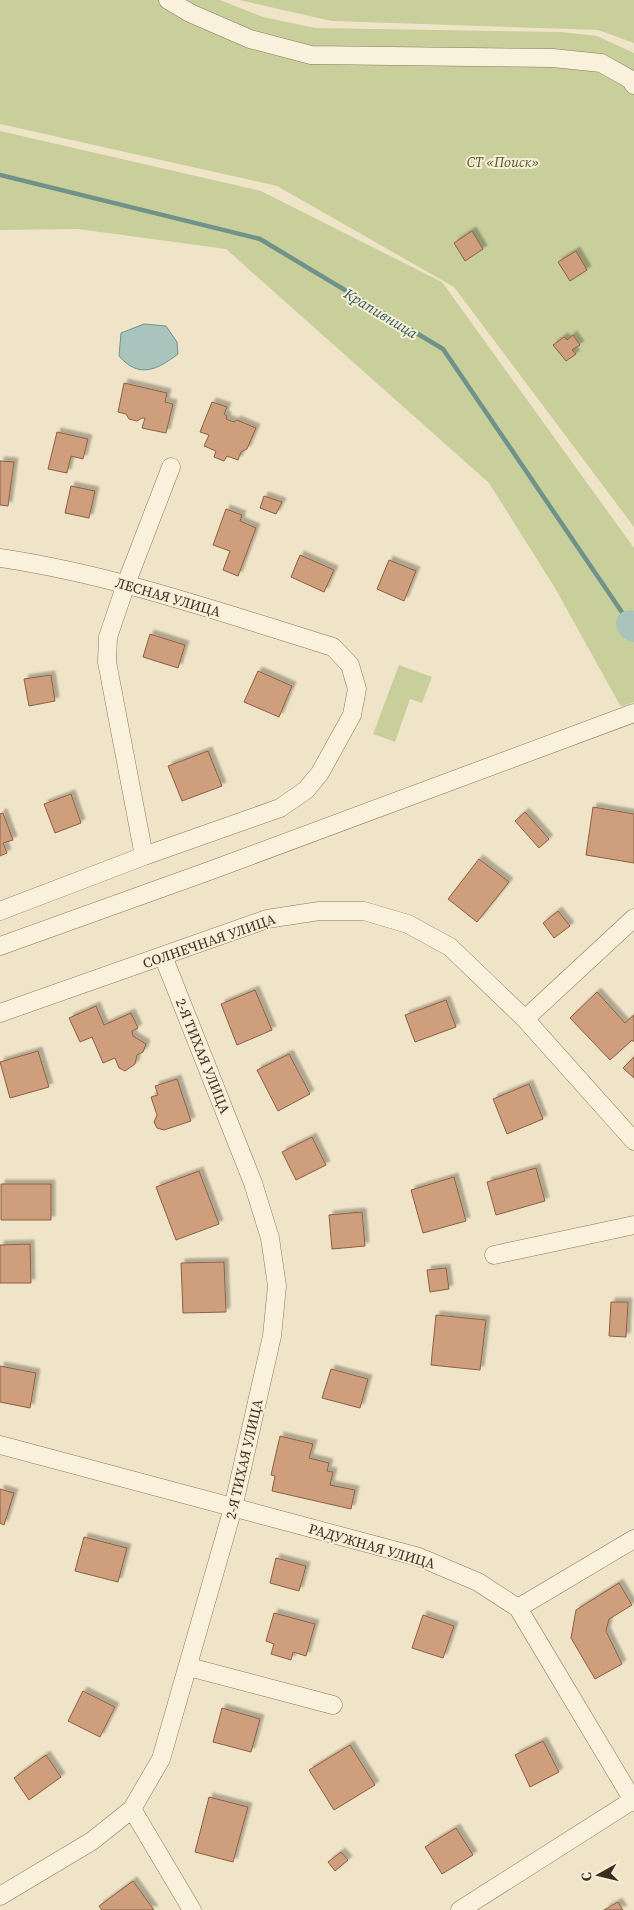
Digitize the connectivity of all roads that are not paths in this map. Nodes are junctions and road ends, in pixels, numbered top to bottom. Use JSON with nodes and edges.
{"nodes":[{"id":1,"x":168,"y":0,"type":"edge"},
{"id":2,"x":634,"y":85,"type":"edge"},
{"id":3,"x":171,"y":467,"type":"dead end"},
{"id":4,"x":0,"y":558,"type":"edge"},
{"id":5,"x":126,"y":584,"type":"junction"},
{"id":6,"x":634,"y":713,"type":"edge"},
{"id":7,"x":144,"y":856,"type":"junction"},
{"id":8,"x":0,"y":911,"type":"edge"},
{"id":9,"x":634,"y":918,"type":"edge"},
{"id":10,"x":0,"y":946,"type":"edge"},
{"id":11,"x":163,"y":956,"type":"junction"},
{"id":12,"x":0,"y":1014,"type":"edge"},
{"id":13,"x":525,"y":1019,"type":"junction"},
{"id":14,"x":634,"y":1141,"type":"edge"},
{"id":15,"x":634,"y":1225,"type":"edge"},
{"id":16,"x":494,"y":1255,"type":"dead end"},
{"id":17,"x":0,"y":1445,"type":"edge"},
{"id":18,"x":233,"y":1508,"type":"junction"},
{"id":19,"x":634,"y":1539,"type":"edge"},
{"id":20,"x":518,"y":1608,"type":"junction"},
{"id":21,"x":189,"y":1667,"type":"junction"},
{"id":22,"x":333,"y":1705,"type":"dead end"},
{"id":23,"x":633,"y":1801,"type":"edge"},
{"id":24,"x":132,"y":1809,"type":"junction"},
{"id":25,"x":0,"y":1896,"type":"edge"},
{"id":26,"x":192,"y":1910,"type":"edge"},
{"id":27,"x":460,"y":1910,"type":"edge"}],
"edges":[{"from":1,"to":2,"type":"street"},
{"from":3,"to":5,"type":"street"},
{"from":4,"to":5,"type":"street","name":"ЛЕСНАЯ УЛИЦА"},
{"from":5,"to":7,"type":"street"},
{"from":5,"to":7,"type":"street","name":"ЛЕСНАЯ УЛИЦА"},
{"from":6,"to":10,"type":"street"},
{"from":7,"to":8,"type":"street"},
{"from":9,"to":13,"type":"street"},
{"from":11,"to":12,"type":"street","name":"СОЛНЕЧНАЯ УЛИЦА"},
{"from":11,"to":13,"type":"street","name":"СОЛНЕЧНАЯ УЛИЦА"},
{"from":11,"to":18,"type":"street","name":"2-Я ТИХАЯ УЛИЦА"},
{"from":13,"to":14,"type":"street","name":"СОЛНЕЧНАЯ УЛИЦА"},
{"from":15,"to":16,"type":"street"},
{"from":17,"to":18,"type":"street","name":"РАДУЖНАЯ УЛИЦА"},
{"from":18,"to":20,"type":"street","name":"РАДУЖНАЯ УЛИЦА"},
{"from":18,"to":21,"type":"street","name":"2-Я ТИХАЯ УЛИЦА"},
{"from":19,"to":20,"type":"street"},
{"from":20,"to":23,"type":"street","name":"РАДУЖНАЯ УЛИЦА"},
{"from":21,"to":22,"type":"street"},
{"from":21,"to":24,"type":"street","name":"2-Я ТИХАЯ УЛИЦА"},
{"from":23,"to":27,"type":"street"},
{"from":24,"to":25,"type":"street","name":"2-Я ТИХАЯ УЛИЦА"},
{"from":24,"to":26,"type":"street"}]}
